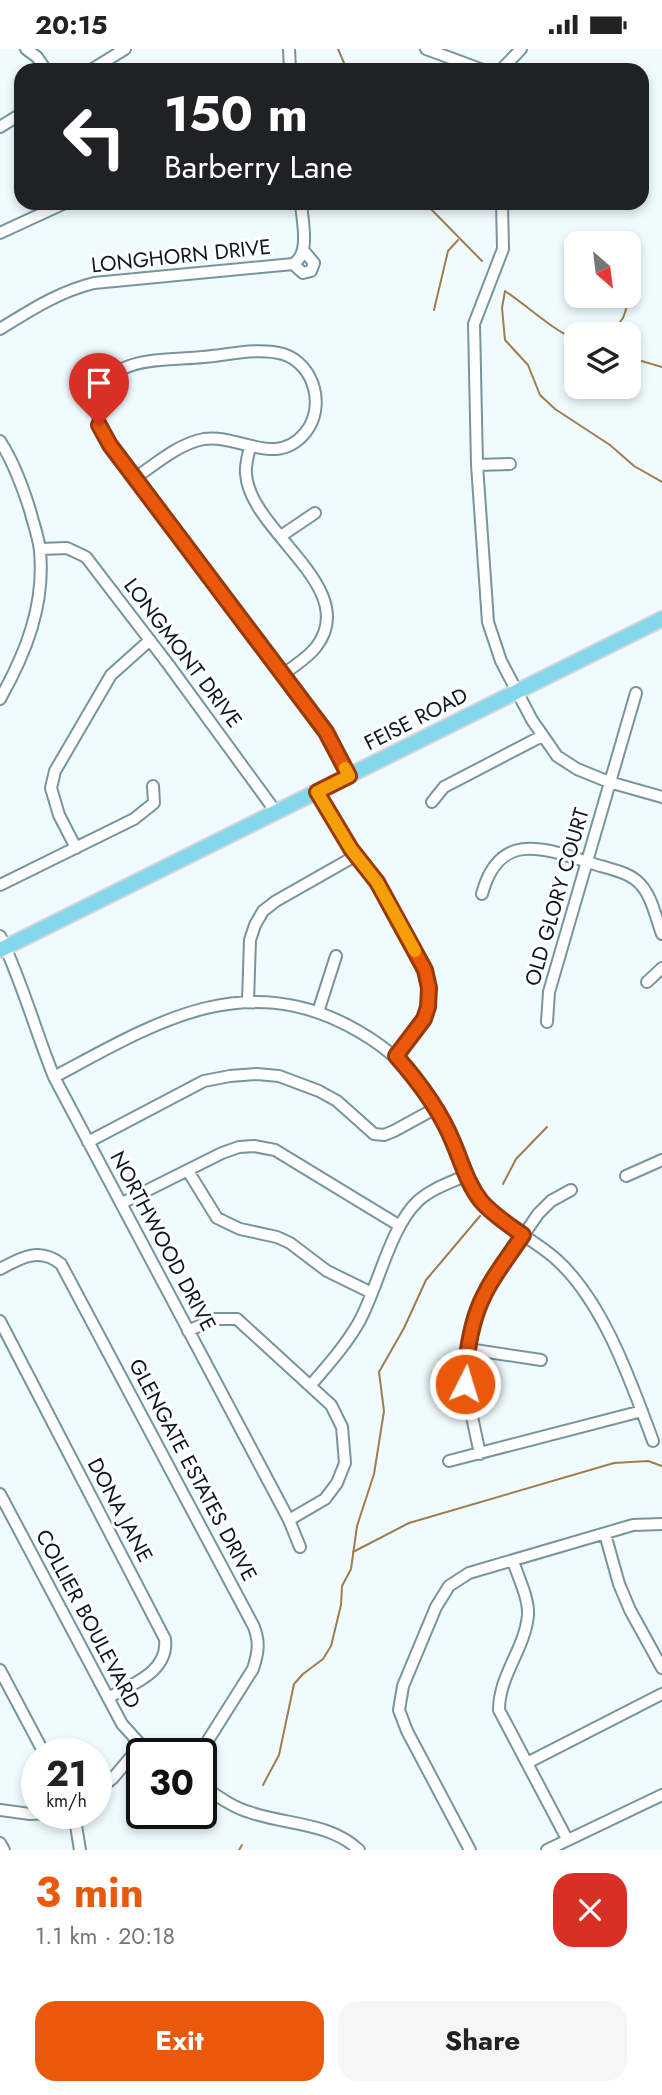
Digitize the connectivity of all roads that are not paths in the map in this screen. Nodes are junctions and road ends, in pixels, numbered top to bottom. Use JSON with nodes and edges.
{"nodes":[{"id":1,"x":26,"y":49,"type":"edge"},
{"id":2,"x":125,"y":49,"type":"edge"},
{"id":3,"x":426,"y":49,"type":"edge"},
{"id":4,"x":521,"y":49,"type":"edge"},
{"id":5,"x":39,"y":63,"type":"edge"},
{"id":6,"x":102,"y":63,"type":"edge"},
{"id":7,"x":464,"y":63,"type":"edge"},
{"id":8,"x":508,"y":63,"type":"edge"},
{"id":9,"x":50,"y":210,"type":"edge"},
{"id":10,"x":301,"y":210,"type":"edge"},
{"id":11,"x":502,"y":210,"type":"edge"},
{"id":12,"x":0,"y":233,"type":"edge"},
{"id":13,"x":304,"y":251,"type":"junction"},
{"id":14,"x":293,"y":264,"type":"junction"},
{"id":15,"x":0,"y":329,"type":"edge"},
{"id":16,"x":78,"y":387,"type":"dead end"},
{"id":17,"x":99,"y":394,"type":"junction"},
{"id":18,"x":0,"y":441,"type":"edge"},
{"id":19,"x":250,"y":447,"type":"junction"},
{"id":20,"x":510,"y":464,"type":"dead end"},
{"id":21,"x":477,"y":465,"type":"junction"},
{"id":22,"x":135,"y":478,"type":"junction"},
{"id":23,"x":315,"y":513,"type":"dead end"},
{"id":24,"x":281,"y":536,"type":"junction"},
{"id":25,"x":40,"y":549,"type":"junction"},
{"id":26,"x":662,"y":619,"type":"edge"},
{"id":27,"x":150,"y":640,"type":"junction"},
{"id":28,"x":283,"y":675,"type":"junction"},
{"id":29,"x":517,"y":692,"type":"junction"},
{"id":30,"x":636,"y":693,"type":"dead end"},
{"id":31,"x":0,"y":699,"type":"edge"},
{"id":32,"x":542,"y":736,"type":"junction"},
{"id":33,"x":349,"y":776,"type":"junction"},
{"id":34,"x":609,"y":782,"type":"junction"},
{"id":35,"x":153,"y":786,"type":"dead end"},
{"id":36,"x":317,"y":792,"type":"junction"},
{"id":37,"x":662,"y":797,"type":"edge"},
{"id":38,"x":432,"y":802,"type":"dead end"},
{"id":39,"x":276,"y":812,"type":"junction"},
{"id":40,"x":76,"y":848,"type":"junction"},
{"id":41,"x":357,"y":855,"type":"junction"},
{"id":42,"x":586,"y":862,"type":"junction"},
{"id":43,"x":0,"y":885,"type":"edge"},
{"id":44,"x":482,"y":894,"type":"dead end"},
{"id":45,"x":662,"y":934,"type":"edge"},
{"id":46,"x":2,"y":944,"type":"edge"},
{"id":47,"x":336,"y":956,"type":"dead end"},
{"id":48,"x":662,"y":968,"type":"edge"},
{"id":49,"x":648,"y":982,"type":"dead end"},
{"id":50,"x":248,"y":1001,"type":"junction"},
{"id":51,"x":318,"y":1011,"type":"junction"},
{"id":52,"x":547,"y":1022,"type":"dead end"},
{"id":53,"x":396,"y":1056,"type":"junction"},
{"id":54,"x":54,"y":1077,"type":"junction"},
{"id":55,"x":436,"y":1108,"type":"junction"},
{"id":56,"x":88,"y":1142,"type":"junction"},
{"id":57,"x":662,"y":1160,"type":"edge"},
{"id":58,"x":188,"y":1171,"type":"junction"},
{"id":59,"x":465,"y":1176,"type":"junction"},
{"id":60,"x":626,"y":1177,"type":"dead end"},
{"id":61,"x":571,"y":1190,"type":"dead end"},
{"id":62,"x":122,"y":1203,"type":"junction"},
{"id":63,"x":400,"y":1226,"type":"junction"},
{"id":64,"x":523,"y":1235,"type":"junction"},
{"id":65,"x":0,"y":1269,"type":"edge"},
{"id":66,"x":372,"y":1293,"type":"junction"},
{"id":67,"x":0,"y":1321,"type":"edge"},
{"id":68,"x":188,"y":1331,"type":"junction"},
{"id":69,"x":468,"y":1349,"type":"junction"},
{"id":70,"x":541,"y":1360,"type":"dead end"},
{"id":71,"x":310,"y":1386,"type":"junction"},
{"id":72,"x":642,"y":1411,"type":"junction"},
{"id":73,"x":653,"y":1441,"type":"dead end"},
{"id":74,"x":480,"y":1454,"type":"junction"},
{"id":75,"x":449,"y":1461,"type":"dead end"},
{"id":76,"x":0,"y":1494,"type":"edge"},
{"id":77,"x":289,"y":1520,"type":"junction"},
{"id":78,"x":662,"y":1524,"type":"edge"},
{"id":79,"x":605,"y":1534,"type":"junction"},
{"id":80,"x":300,"y":1547,"type":"dead end"},
{"id":81,"x":513,"y":1561,"type":"junction"},
{"id":82,"x":662,"y":1668,"type":"edge"},
{"id":83,"x":0,"y":1670,"type":"edge"},
{"id":84,"x":662,"y":1694,"type":"edge"},
{"id":85,"x":108,"y":1698,"type":"junction"},
{"id":86,"x":36,"y":1738,"type":"edge"},
{"id":87,"x":135,"y":1738,"type":"edge"},
{"id":88,"x":209,"y":1738,"type":"edge"},
{"id":89,"x":126,"y":1762,"type":"edge"},
{"id":90,"x":527,"y":1763,"type":"junction"},
{"id":91,"x":112,"y":1778,"type":"edge"},
{"id":92,"x":217,"y":1794,"type":"edge"},
{"id":93,"x":662,"y":1795,"type":"edge"},
{"id":94,"x":0,"y":1810,"type":"edge"},
{"id":95,"x":21,"y":1813,"type":"edge"},
{"id":96,"x":77,"y":1829,"type":"edge"},
{"id":97,"x":567,"y":1839,"type":"junction"},
{"id":98,"x":0,"y":1843,"type":"edge"},
{"id":99,"x":353,"y":1848,"type":"edge"},
{"id":100,"x":4,"y":1850,"type":"edge"},
{"id":101,"x":80,"y":1850,"type":"edge"},
{"id":102,"x":470,"y":1850,"type":"edge"},
{"id":103,"x":547,"y":1850,"type":"edge"}],
"edges":[{"from":1,"to":5,"type":"street"},
{"from":2,"to":6,"type":"street"},
{"from":3,"to":7,"type":"street"},
{"from":4,"to":8,"type":"street"},
{"from":9,"to":12,"type":"street"},
{"from":10,"to":13,"type":"street","name":"LONGHORN DRIVE"},
{"from":11,"to":21,"type":"street"},
{"from":13,"to":14,"type":"street","name":"LONGHORN DRIVE"},
{"from":13,"to":14,"type":"street","name":"LONGHORN DRIVE"},
{"from":14,"to":15,"type":"street","name":"LONGHORN DRIVE"},
{"from":16,"to":17,"type":"street"},
{"from":17,"to":19,"type":"street"},
{"from":17,"to":22,"type":"street"},
{"from":18,"to":25,"type":"street"},
{"from":19,"to":22,"type":"street"},
{"from":19,"to":24,"type":"street"},
{"from":20,"to":21,"type":"street"},
{"from":21,"to":29,"type":"street"},
{"from":22,"to":28,"type":"street"},
{"from":23,"to":24,"type":"street"},
{"from":24,"to":28,"type":"street"},
{"from":25,"to":27,"type":"street","name":"LONGMONT DRIVE"},
{"from":25,"to":31,"type":"street"},
{"from":26,"to":29,"type":"main road","name":"FEISE ROAD"},
{"from":27,"to":39,"type":"street","name":"LONGMONT DRIVE"},
{"from":27,"to":40,"type":"street"},
{"from":28,"to":33,"type":"street"},
{"from":29,"to":32,"type":"street"},
{"from":29,"to":33,"type":"main road","name":"FEISE ROAD"},
{"from":30,"to":34,"type":"street","name":"OLD GLORY COURT"},
{"from":32,"to":34,"type":"street"},
{"from":32,"to":38,"type":"street"},
{"from":33,"to":36,"type":"main road","name":"FEISE ROAD"},
{"from":34,"to":37,"type":"street"},
{"from":34,"to":42,"type":"street","name":"OLD GLORY COURT"},
{"from":35,"to":40,"type":"street"},
{"from":36,"to":39,"type":"main road","name":"FEISE ROAD"},
{"from":36,"to":41,"type":"street"},
{"from":39,"to":46,"type":"main road","name":"FEISE ROAD"},
{"from":40,"to":43,"type":"street"},
{"from":41,"to":50,"type":"street"},
{"from":41,"to":53,"type":"street"},
{"from":42,"to":44,"type":"street"},
{"from":42,"to":45,"type":"street"},
{"from":42,"to":52,"type":"street","name":"OLD GLORY COURT"},
{"from":46,"to":54,"type":"street","name":"NORTHWOOD DRIVE"},
{"from":47,"to":51,"type":"street"},
{"from":48,"to":49,"type":"street"},
{"from":50,"to":51,"type":"street"},
{"from":50,"to":54,"type":"street"},
{"from":51,"to":53,"type":"street"},
{"from":53,"to":55,"type":"street"},
{"from":54,"to":56,"type":"street","name":"NORTHWOOD DRIVE"},
{"from":55,"to":56,"type":"street"},
{"from":55,"to":59,"type":"street"},
{"from":56,"to":62,"type":"street","name":"NORTHWOOD DRIVE"},
{"from":57,"to":60,"type":"street"},
{"from":58,"to":62,"type":"street"},
{"from":58,"to":63,"type":"street"},
{"from":58,"to":66,"type":"street"},
{"from":59,"to":63,"type":"street"},
{"from":59,"to":64,"type":"street"},
{"from":61,"to":64,"type":"street"},
{"from":62,"to":68,"type":"street","name":"NORTHWOOD DRIVE"},
{"from":63,"to":66,"type":"street"},
{"from":64,"to":69,"type":"street"},
{"from":64,"to":72,"type":"street"},
{"from":65,"to":88,"type":"street","name":"GLENGATE ESTATES DRIVE"},
{"from":66,"to":71,"type":"street"},
{"from":67,"to":85,"type":"street","name":"DONA JANE"},
{"from":68,"to":71,"type":"street"},
{"from":68,"to":77,"type":"street","name":"NORTHWOOD DRIVE"},
{"from":69,"to":70,"type":"street"},
{"from":69,"to":74,"type":"street"},
{"from":71,"to":77,"type":"street"},
{"from":72,"to":73,"type":"street"},
{"from":72,"to":74,"type":"street"},
{"from":74,"to":75,"type":"street"},
{"from":76,"to":85,"type":"street","name":"COLLIER BOULEVARD"},
{"from":77,"to":80,"type":"street","name":"NORTHWOOD DRIVE"},
{"from":78,"to":79,"type":"street"},
{"from":79,"to":81,"type":"street"},
{"from":79,"to":82,"type":"street"},
{"from":81,"to":90,"type":"street"},
{"from":81,"to":102,"type":"street"},
{"from":83,"to":86,"type":"street"},
{"from":84,"to":90,"type":"street"},
{"from":85,"to":87,"type":"street","name":"COLLIER BOULEVARD"},
{"from":89,"to":91,"type":"street"},
{"from":90,"to":97,"type":"street"},
{"from":92,"to":99,"type":"street"},
{"from":93,"to":97,"type":"street"},
{"from":94,"to":95,"type":"street"},
{"from":96,"to":101,"type":"street"},
{"from":97,"to":103,"type":"street"},
{"from":98,"to":100,"type":"street"}]}
